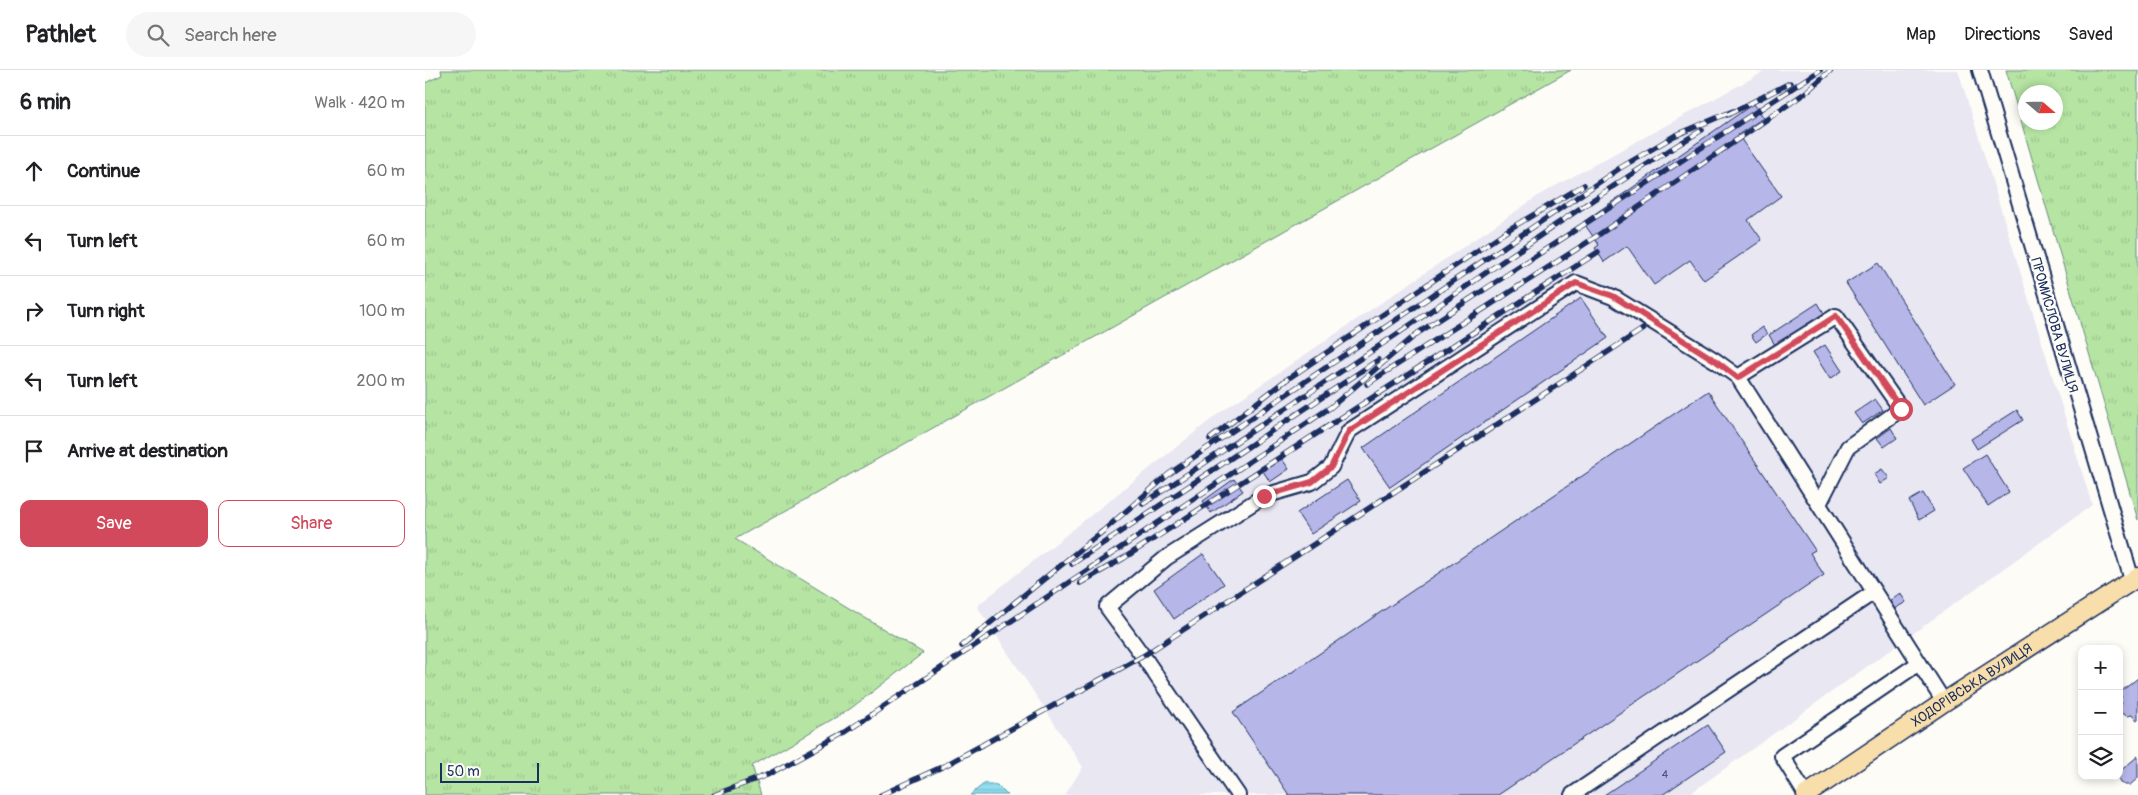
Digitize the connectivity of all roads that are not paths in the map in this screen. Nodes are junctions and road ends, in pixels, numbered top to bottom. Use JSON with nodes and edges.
{"nodes":[{"id":1,"x":1980,"y":70,"type":"edge"},
{"id":2,"x":1738,"y":378,"type":"junction"},
{"id":3,"x":1819,"y":504,"type":"junction"},
{"id":4,"x":2135,"y":578,"type":"edge"},
{"id":5,"x":1874,"y":592,"type":"junction"},
{"id":6,"x":1919,"y":663,"type":"junction"},
{"id":7,"x":1944,"y":702,"type":"junction"},
{"id":8,"x":1238,"y":795,"type":"edge"},
{"id":9,"x":1572,"y":795,"type":"edge"},
{"id":10,"x":1806,"y":795,"type":"edge"}],
"edges":[{"from":1,"to":4,"type":"street","name":"ПРОМИСЛОВА ВУЛИЦЯ"},
{"from":2,"to":3,"type":"street"},
{"from":2,"to":3,"type":"street"},
{"from":2,"to":8,"type":"street"},
{"from":3,"to":5,"type":"street"},
{"from":4,"to":7,"type":"main road","name":"ХОДОРІВСЬКА ВУЛИЦЯ"},
{"from":5,"to":6,"type":"street"},
{"from":5,"to":9,"type":"street"},
{"from":6,"to":7,"type":"street"},
{"from":6,"to":10,"type":"street"},
{"from":7,"to":10,"type":"main road","name":"ХОДОРІВСЬКА ВУЛИЦЯ"}]}
